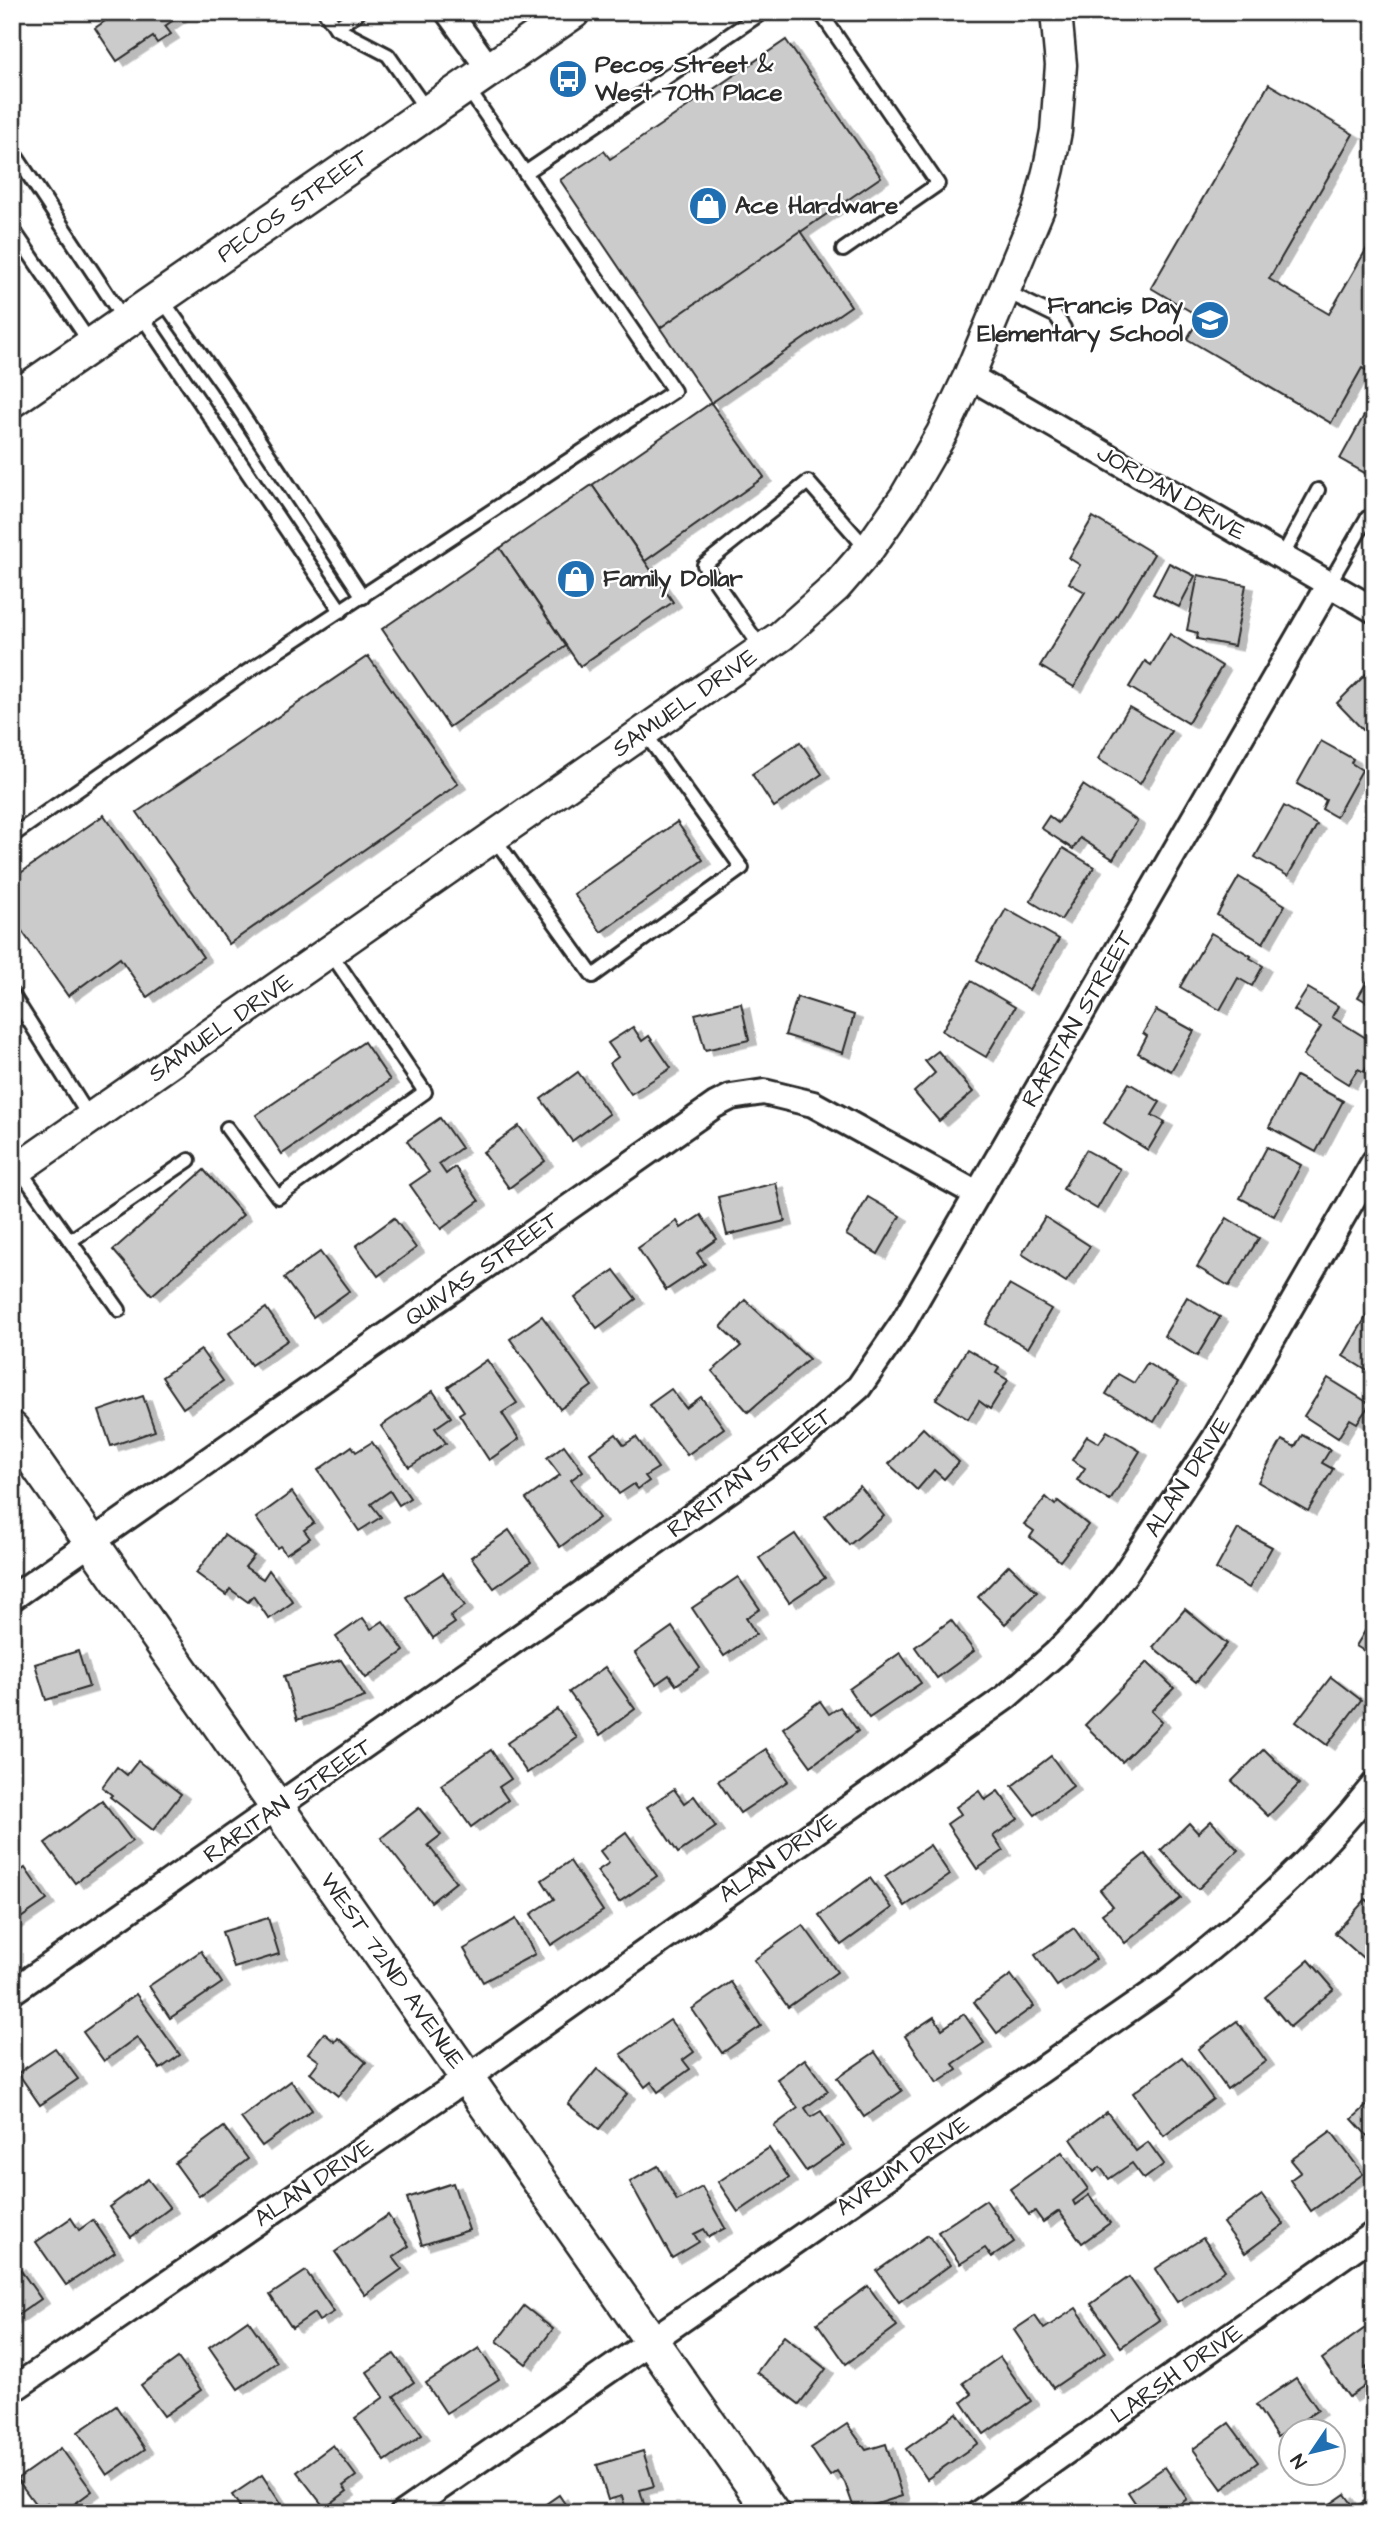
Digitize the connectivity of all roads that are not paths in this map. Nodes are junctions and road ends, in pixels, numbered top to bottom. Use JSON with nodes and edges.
{"nodes":[{"id":1,"x":325,"y":12,"type":"edge"},
{"id":2,"x":359,"y":12,"type":"edge"},
{"id":3,"x":448,"y":12,"type":"edge"},
{"id":4,"x":573,"y":12,"type":"edge"},
{"id":5,"x":763,"y":12,"type":"edge"},
{"id":6,"x":820,"y":12,"type":"edge"},
{"id":7,"x":1056,"y":12,"type":"edge"},
{"id":8,"x":336,"y":28,"type":"junction"},
{"id":9,"x":478,"y":78,"type":"junction"},
{"id":10,"x":428,"y":113,"type":"junction"},
{"id":11,"x":12,"y":150,"type":"edge"},
{"id":12,"x":525,"y":173,"type":"junction"},
{"id":13,"x":12,"y":228,"type":"edge"},
{"id":14,"x":18,"y":247,"type":"edge"},
{"id":15,"x":843,"y":250,"type":"dead end"},
{"id":16,"x":1005,"y":291,"type":"junction"},
{"id":17,"x":141,"y":310,"type":"junction"},
{"id":18,"x":1064,"y":328,"type":"dead end"},
{"id":19,"x":92,"y":344,"type":"junction"},
{"id":20,"x":969,"y":376,"type":"junction"},
{"id":21,"x":12,"y":400,"type":"edge"},
{"id":22,"x":1318,"y":490,"type":"dead end"},
{"id":23,"x":1367,"y":518,"type":"dead end"},
{"id":24,"x":868,"y":550,"type":"junction"},
{"id":25,"x":1282,"y":557,"type":"junction"},
{"id":26,"x":1329,"y":584,"type":"junction"},
{"id":27,"x":363,"y":597,"type":"junction"},
{"id":28,"x":1374,"y":610,"type":"edge"},
{"id":29,"x":341,"y":611,"type":"junction"},
{"id":30,"x":762,"y":649,"type":"junction"},
{"id":31,"x":644,"y":732,"type":"junction"},
{"id":32,"x":12,"y":836,"type":"edge"},
{"id":33,"x":493,"y":838,"type":"junction"},
{"id":34,"x":330,"y":953,"type":"junction"},
{"id":35,"x":12,"y":994,"type":"edge"},
{"id":36,"x":90,"y":1118,"type":"junction"},
{"id":37,"x":227,"y":1128,"type":"dead end"},
{"id":38,"x":189,"y":1160,"type":"dead end"},
{"id":39,"x":1374,"y":1162,"type":"edge"},
{"id":40,"x":15,"y":1171,"type":"edge"},
{"id":41,"x":976,"y":1194,"type":"junction"},
{"id":42,"x":70,"y":1241,"type":"junction"},
{"id":43,"x":119,"y":1310,"type":"dead end"},
{"id":44,"x":12,"y":1429,"type":"edge"},
{"id":45,"x":92,"y":1543,"type":"junction"},
{"id":46,"x":12,"y":1598,"type":"edge"},
{"id":47,"x":1374,"y":1785,"type":"edge"},
{"id":48,"x":278,"y":1808,"type":"junction"},
{"id":49,"x":12,"y":1992,"type":"edge"},
{"id":50,"x":467,"y":2078,"type":"junction"},
{"id":51,"x":1374,"y":2234,"type":"edge"},
{"id":52,"x":651,"y":2340,"type":"junction"},
{"id":53,"x":12,"y":2390,"type":"edge"},
{"id":54,"x":403,"y":2513,"type":"edge"},
{"id":55,"x":772,"y":2513,"type":"edge"},
{"id":56,"x":979,"y":2513,"type":"edge"}],
"edges":[{"from":1,"to":8,"type":"lane"},
{"from":2,"to":8,"type":"lane"},
{"from":3,"to":9,"type":"street"},
{"from":4,"to":9,"type":"main road","name":"PECOS STREET"},
{"from":5,"to":12,"type":"lane"},
{"from":6,"to":15,"type":"lane"},
{"from":7,"to":16,"type":"street","name":"SAMUEL DRIVE"},
{"from":8,"to":10,"type":"lane"},
{"from":9,"to":10,"type":"main road","name":"PECOS STREET"},
{"from":9,"to":12,"type":"lane"},
{"from":10,"to":17,"type":"main road","name":"PECOS STREET"},
{"from":11,"to":17,"type":"lane"},
{"from":12,"to":27,"type":"lane"},
{"from":13,"to":14,"type":"lane"},
{"from":14,"to":19,"type":"lane"},
{"from":16,"to":18,"type":"lane"},
{"from":16,"to":20,"type":"street","name":"SAMUEL DRIVE"},
{"from":17,"to":19,"type":"main road","name":"PECOS STREET"},
{"from":17,"to":27,"type":"lane"},
{"from":17,"to":29,"type":"lane"},
{"from":19,"to":21,"type":"main road","name":"PECOS STREET"},
{"from":20,"to":24,"type":"street","name":"SAMUEL DRIVE"},
{"from":20,"to":25,"type":"street","name":"JORDAN DRIVE"},
{"from":22,"to":25,"type":"lane"},
{"from":23,"to":26,"type":"lane"},
{"from":24,"to":30,"type":"street","name":"SAMUEL DRIVE"},
{"from":24,"to":30,"type":"lane"},
{"from":25,"to":26,"type":"street","name":"JORDAN DRIVE"},
{"from":26,"to":28,"type":"street","name":"JORDAN DRIVE"},
{"from":26,"to":41,"type":"street","name":"RARITAN STREET"},
{"from":27,"to":29,"type":"lane"},
{"from":29,"to":32,"type":"lane"},
{"from":30,"to":31,"type":"street","name":"SAMUEL DRIVE"},
{"from":31,"to":33,"type":"street","name":"SAMUEL DRIVE"},
{"from":31,"to":33,"type":"lane"},
{"from":33,"to":34,"type":"street","name":"SAMUEL DRIVE"},
{"from":34,"to":36,"type":"street","name":"SAMUEL DRIVE"},
{"from":34,"to":37,"type":"lane"},
{"from":35,"to":36,"type":"lane"},
{"from":36,"to":40,"type":"street","name":"SAMUEL DRIVE"},
{"from":38,"to":42,"type":"lane"},
{"from":39,"to":50,"type":"street","name":"ALAN DRIVE"},
{"from":40,"to":42,"type":"lane"},
{"from":41,"to":45,"type":"street","name":"QUIVAS STREET"},
{"from":41,"to":48,"type":"street","name":"RARITAN STREET"},
{"from":42,"to":43,"type":"lane"},
{"from":44,"to":45,"type":"main road","name":"WEST 72ND AVENUE"},
{"from":45,"to":46,"type":"street","name":"QUIVAS STREET"},
{"from":45,"to":48,"type":"main road","name":"WEST 72ND AVENUE"},
{"from":47,"to":52,"type":"street","name":"AVRUM DRIVE"},
{"from":48,"to":49,"type":"street","name":"RARITAN STREET"},
{"from":48,"to":50,"type":"main road","name":"WEST 72ND AVENUE"},
{"from":50,"to":52,"type":"main road","name":"WEST 72ND AVENUE"},
{"from":50,"to":53,"type":"street","name":"ALAN DRIVE"},
{"from":51,"to":56,"type":"street","name":"LARSH DRIVE"},
{"from":52,"to":54,"type":"street","name":"AVRUM DRIVE"},
{"from":52,"to":55,"type":"main road","name":"WEST 72ND AVENUE"}]}
